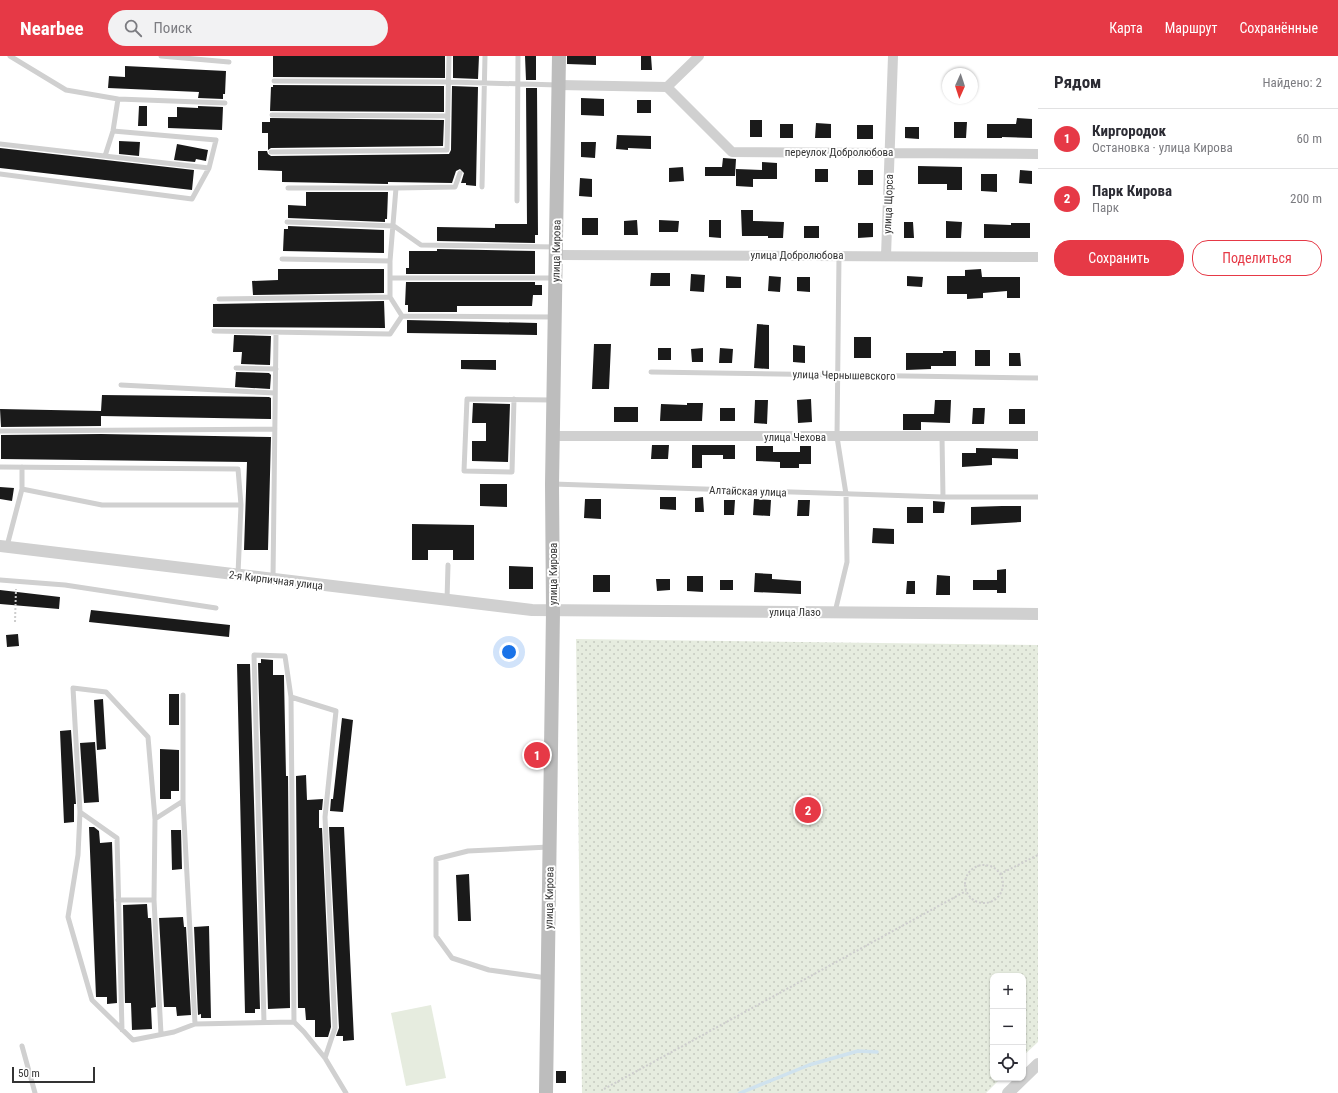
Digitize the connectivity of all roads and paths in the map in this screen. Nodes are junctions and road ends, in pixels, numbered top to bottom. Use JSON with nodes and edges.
{"nodes":[{"id":1,"x":10,"y":56,"type":"edge"},
{"id":2,"x":161,"y":56,"type":"edge"},
{"id":3,"x":449,"y":56,"type":"edge"},
{"id":4,"x":485,"y":56,"type":"edge"},
{"id":5,"x":518,"y":56,"type":"edge"},
{"id":6,"x":559,"y":56,"type":"edge"},
{"id":7,"x":699,"y":56,"type":"edge"},
{"id":8,"x":894,"y":56,"type":"edge"},
{"id":9,"x":230,"y":62,"type":"dead end"},
{"id":10,"x":274,"y":81,"type":"dead end"},
{"id":11,"x":449,"y":82,"type":"junction"},
{"id":12,"x":484,"y":83,"type":"junction"},
{"id":13,"x":518,"y":84,"type":"junction"},
{"id":14,"x":559,"y":85,"type":"junction"},
{"id":15,"x":667,"y":87,"type":"junction"},
{"id":16,"x":118,"y":99,"type":"junction"},
{"id":17,"x":225,"y":103,"type":"dead end"},
{"id":18,"x":272,"y":115,"type":"dead end"},
{"id":19,"x":448,"y":116,"type":"junction"},
{"id":20,"x":113,"y":130,"type":"junction"},
{"id":21,"x":0,"y":144,"type":"edge"},
{"id":22,"x":271,"y":152,"type":"dead end"},
{"id":23,"x":890,"y":153,"type":"junction"},
{"id":24,"x":1038,"y":154,"type":"edge"},
{"id":25,"x":105,"y":156,"type":"junction"},
{"id":26,"x":209,"y":168,"type":"junction"},
{"id":27,"x":460,"y":173,"type":"dead end"},
{"id":28,"x":0,"y":174,"type":"edge"},
{"id":29,"x":482,"y":186,"type":"dead end"},
{"id":30,"x":288,"y":188,"type":"dead end"},
{"id":31,"x":396,"y":188,"type":"junction"},
{"id":32,"x":517,"y":200,"type":"dead end"},
{"id":33,"x":287,"y":222,"type":"dead end"},
{"id":34,"x":394,"y":226,"type":"junction"},
{"id":35,"x":556,"y":251,"type":"junction"},
{"id":36,"x":839,"y":255,"type":"junction"},
{"id":37,"x":886,"y":256,"type":"junction"},
{"id":38,"x":1038,"y":257,"type":"edge"},
{"id":39,"x":282,"y":259,"type":"dead end"},
{"id":40,"x":390,"y":261,"type":"junction"},
{"id":41,"x":391,"y":278,"type":"junction"},
{"id":42,"x":556,"y":278,"type":"junction"},
{"id":43,"x":390,"y":297,"type":"junction"},
{"id":44,"x":218,"y":299,"type":"dead end"},
{"id":45,"x":402,"y":316,"type":"junction"},
{"id":46,"x":555,"y":317,"type":"junction"},
{"id":47,"x":214,"y":331,"type":"dead end"},
{"id":48,"x":276,"y":333,"type":"junction"},
{"id":49,"x":236,"y":368,"type":"dead end"},
{"id":50,"x":276,"y":369,"type":"junction"},
{"id":51,"x":651,"y":372,"type":"dead end"},
{"id":52,"x":837,"y":375,"type":"junction"},
{"id":53,"x":1038,"y":378,"type":"edge"},
{"id":54,"x":121,"y":385,"type":"dead end"},
{"id":55,"x":275,"y":393,"type":"junction"},
{"id":56,"x":514,"y":399,"type":"junction"},
{"id":57,"x":553,"y":400,"type":"junction"},
{"id":58,"x":275,"y":429,"type":"junction"},
{"id":59,"x":0,"y":431,"type":"edge"},
{"id":60,"x":552,"y":436,"type":"junction"},
{"id":61,"x":1038,"y":436,"type":"edge"},
{"id":62,"x":837,"y":437,"type":"junction"},
{"id":63,"x":942,"y":437,"type":"junction"},
{"id":64,"x":0,"y":467,"type":"edge"},
{"id":65,"x":22,"y":467,"type":"junction"},
{"id":66,"x":552,"y":484,"type":"junction"},
{"id":67,"x":22,"y":489,"type":"junction"},
{"id":68,"x":846,"y":494,"type":"junction"},
{"id":69,"x":943,"y":497,"type":"junction"},
{"id":70,"x":1038,"y":497,"type":"edge"},
{"id":71,"x":241,"y":505,"type":"junction"},
{"id":72,"x":3,"y":547,"type":"edge"},
{"id":73,"x":448,"y":565,"type":"dead end"},
{"id":74,"x":238,"y":575,"type":"junction"},
{"id":75,"x":0,"y":580,"type":"edge"},
{"id":76,"x":272,"y":580,"type":"junction"},
{"id":77,"x":16,"y":582,"type":"junction"},
{"id":78,"x":447,"y":601,"type":"junction"},
{"id":79,"x":216,"y":608,"type":"dead end"},
{"id":80,"x":553,"y":611,"type":"junction"},
{"id":81,"x":835,"y":612,"type":"junction"},
{"id":82,"x":1038,"y":614,"type":"edge"},
{"id":83,"x":15,"y":622,"type":"dead end"},
{"id":84,"x":183,"y":695,"type":"dead end"},
{"id":85,"x":291,"y":697,"type":"junction"},
{"id":86,"x":183,"y":801,"type":"junction"},
{"id":87,"x":80,"y":812,"type":"junction"},
{"id":88,"x":155,"y":819,"type":"junction"},
{"id":89,"x":550,"y":847,"type":"junction"},
{"id":90,"x":1038,"y":855,"type":"edge"},
{"id":91,"x":1000,"y":874,"type":"junction"},
{"id":92,"x":966,"y":891,"type":"junction"},
{"id":93,"x":118,"y":900,"type":"junction"},
{"id":94,"x":154,"y":900,"type":"junction"},
{"id":95,"x":548,"y":979,"type":"junction"},
{"id":96,"x":264,"y":1022,"type":"junction"},
{"id":97,"x":294,"y":1022,"type":"junction"},
{"id":98,"x":195,"y":1024,"type":"junction"},
{"id":99,"x":122,"y":1030,"type":"junction"},
{"id":100,"x":162,"y":1034,"type":"junction"},
{"id":101,"x":22,"y":1046,"type":"dead end"},
{"id":102,"x":325,"y":1058,"type":"junction"},
{"id":103,"x":1038,"y":1064,"type":"edge"},
{"id":104,"x":604,"y":1089,"type":"dead end"},
{"id":105,"x":35,"y":1093,"type":"edge"},
{"id":106,"x":346,"y":1093,"type":"edge"},
{"id":107,"x":546,"y":1093,"type":"edge"},
{"id":108,"x":1008,"y":1093,"type":"edge"}],
"edges":[{"from":1,"to":16,"type":"lane"},
{"from":2,"to":9,"type":"lane"},
{"from":3,"to":11,"type":"lane"},
{"from":4,"to":12,"type":"lane"},
{"from":5,"to":13,"type":"lane"},
{"from":6,"to":14,"type":"main road","name":"улица Кирова"},
{"from":7,"to":15,"type":"street"},
{"from":8,"to":23,"type":"street","name":"улица Щорса"},
{"from":10,"to":11,"type":"lane"},
{"from":11,"to":12,"type":"lane"},
{"from":11,"to":19,"type":"lane"},
{"from":12,"to":13,"type":"lane"},
{"from":12,"to":29,"type":"lane"},
{"from":13,"to":14,"type":"lane"},
{"from":13,"to":32,"type":"lane"},
{"from":14,"to":15,"type":"street"},
{"from":14,"to":35,"type":"main road","name":"улица Кирова"},
{"from":15,"to":23,"type":"street","name":"переулок Добролюбова"},
{"from":16,"to":17,"type":"lane"},
{"from":16,"to":20,"type":"lane"},
{"from":18,"to":19,"type":"lane"},
{"from":19,"to":22,"type":"lane"},
{"from":20,"to":25,"type":"lane"},
{"from":20,"to":26,"type":"lane"},
{"from":21,"to":25,"type":"lane"},
{"from":23,"to":24,"type":"street","name":"переулок Добролюбова"},
{"from":23,"to":37,"type":"street","name":"улица Щорса"},
{"from":25,"to":26,"type":"lane"},
{"from":26,"to":28,"type":"lane"},
{"from":27,"to":31,"type":"lane"},
{"from":30,"to":31,"type":"lane"},
{"from":31,"to":34,"type":"lane"},
{"from":33,"to":34,"type":"lane"},
{"from":34,"to":35,"type":"lane"},
{"from":34,"to":40,"type":"lane"},
{"from":35,"to":36,"type":"street","name":"улица Добролюбова"},
{"from":35,"to":42,"type":"main road","name":"улица Кирова"},
{"from":36,"to":37,"type":"street","name":"улица Добролюбова"},
{"from":36,"to":52,"type":"lane"},
{"from":37,"to":38,"type":"street","name":"улица Добролюбова"},
{"from":39,"to":40,"type":"lane"},
{"from":40,"to":41,"type":"lane"},
{"from":41,"to":42,"type":"lane"},
{"from":41,"to":43,"type":"lane"},
{"from":42,"to":46,"type":"main road","name":"улица Кирова"},
{"from":43,"to":44,"type":"lane"},
{"from":43,"to":45,"type":"lane"},
{"from":45,"to":46,"type":"lane"},
{"from":45,"to":48,"type":"lane"},
{"from":46,"to":57,"type":"main road","name":"улица Кирова"},
{"from":47,"to":48,"type":"lane"},
{"from":48,"to":50,"type":"lane"},
{"from":49,"to":50,"type":"lane"},
{"from":50,"to":55,"type":"lane"},
{"from":51,"to":52,"type":"lane","name":"улица Чернышевского"},
{"from":52,"to":53,"type":"lane","name":"улица Чернышевского"},
{"from":52,"to":62,"type":"lane"},
{"from":54,"to":55,"type":"lane"},
{"from":55,"to":58,"type":"lane"},
{"from":56,"to":56,"type":"lane"},
{"from":56,"to":57,"type":"lane"},
{"from":57,"to":60,"type":"main road","name":"улица Кирова"},
{"from":58,"to":59,"type":"lane"},
{"from":58,"to":76,"type":"lane"},
{"from":60,"to":62,"type":"street","name":"улица Чехова"},
{"from":60,"to":66,"type":"main road","name":"улица Кирова"},
{"from":61,"to":63,"type":"street","name":"улица Чехова"},
{"from":62,"to":63,"type":"street","name":"улица Чехова"},
{"from":62,"to":68,"type":"lane"},
{"from":63,"to":69,"type":"lane"},
{"from":64,"to":65,"type":"lane"},
{"from":65,"to":67,"type":"lane"},
{"from":65,"to":71,"type":"lane"},
{"from":66,"to":68,"type":"lane","name":"Алтайская улица"},
{"from":66,"to":80,"type":"main road","name":"улица Кирова"},
{"from":67,"to":71,"type":"lane"},
{"from":67,"to":72,"type":"lane"},
{"from":68,"to":69,"type":"lane","name":"Алтайская улица"},
{"from":68,"to":81,"type":"lane"},
{"from":69,"to":70,"type":"lane","name":"Алтайская улица"},
{"from":71,"to":74,"type":"lane"},
{"from":72,"to":74,"type":"street","name":"2-я Кирпичная улица"},
{"from":73,"to":78,"type":"lane"},
{"from":74,"to":76,"type":"street","name":"2-я Кирпичная улица"},
{"from":75,"to":77,"type":"lane"},
{"from":76,"to":78,"type":"street","name":"2-я Кирпичная улица"},
{"from":77,"to":79,"type":"lane"},
{"from":77,"to":83,"type":"path"},
{"from":78,"to":80,"type":"street","name":"2-я Кирпичная улица"},
{"from":80,"to":81,"type":"street","name":"улица Лазо"},
{"from":80,"to":89,"type":"main road","name":"улица Кирова"},
{"from":81,"to":82,"type":"street","name":"улица Лазо"},
{"from":84,"to":86,"type":"lane"},
{"from":85,"to":96,"type":"lane"},
{"from":85,"to":97,"type":"lane"},
{"from":85,"to":102,"type":"lane"},
{"from":86,"to":88,"type":"lane"},
{"from":86,"to":98,"type":"lane"},
{"from":87,"to":88,"type":"lane"},
{"from":87,"to":93,"type":"lane"},
{"from":87,"to":99,"type":"lane"},
{"from":88,"to":94,"type":"lane"},
{"from":89,"to":95,"type":"main road","name":"улица Кирова"},
{"from":89,"to":95,"type":"lane"},
{"from":90,"to":91,"type":"path"},
{"from":91,"to":92,"type":"path"},
{"from":91,"to":92,"type":"path"},
{"from":92,"to":104,"type":"path"},
{"from":93,"to":94,"type":"lane"},
{"from":93,"to":99,"type":"lane"},
{"from":94,"to":100,"type":"lane"},
{"from":95,"to":107,"type":"main road","name":"улица Кирова"},
{"from":96,"to":97,"type":"lane"},
{"from":96,"to":98,"type":"lane"},
{"from":97,"to":102,"type":"lane"},
{"from":98,"to":100,"type":"lane"},
{"from":99,"to":100,"type":"lane"},
{"from":101,"to":105,"type":"lane"},
{"from":102,"to":106,"type":"lane"},
{"from":103,"to":108,"type":"street"}]}
